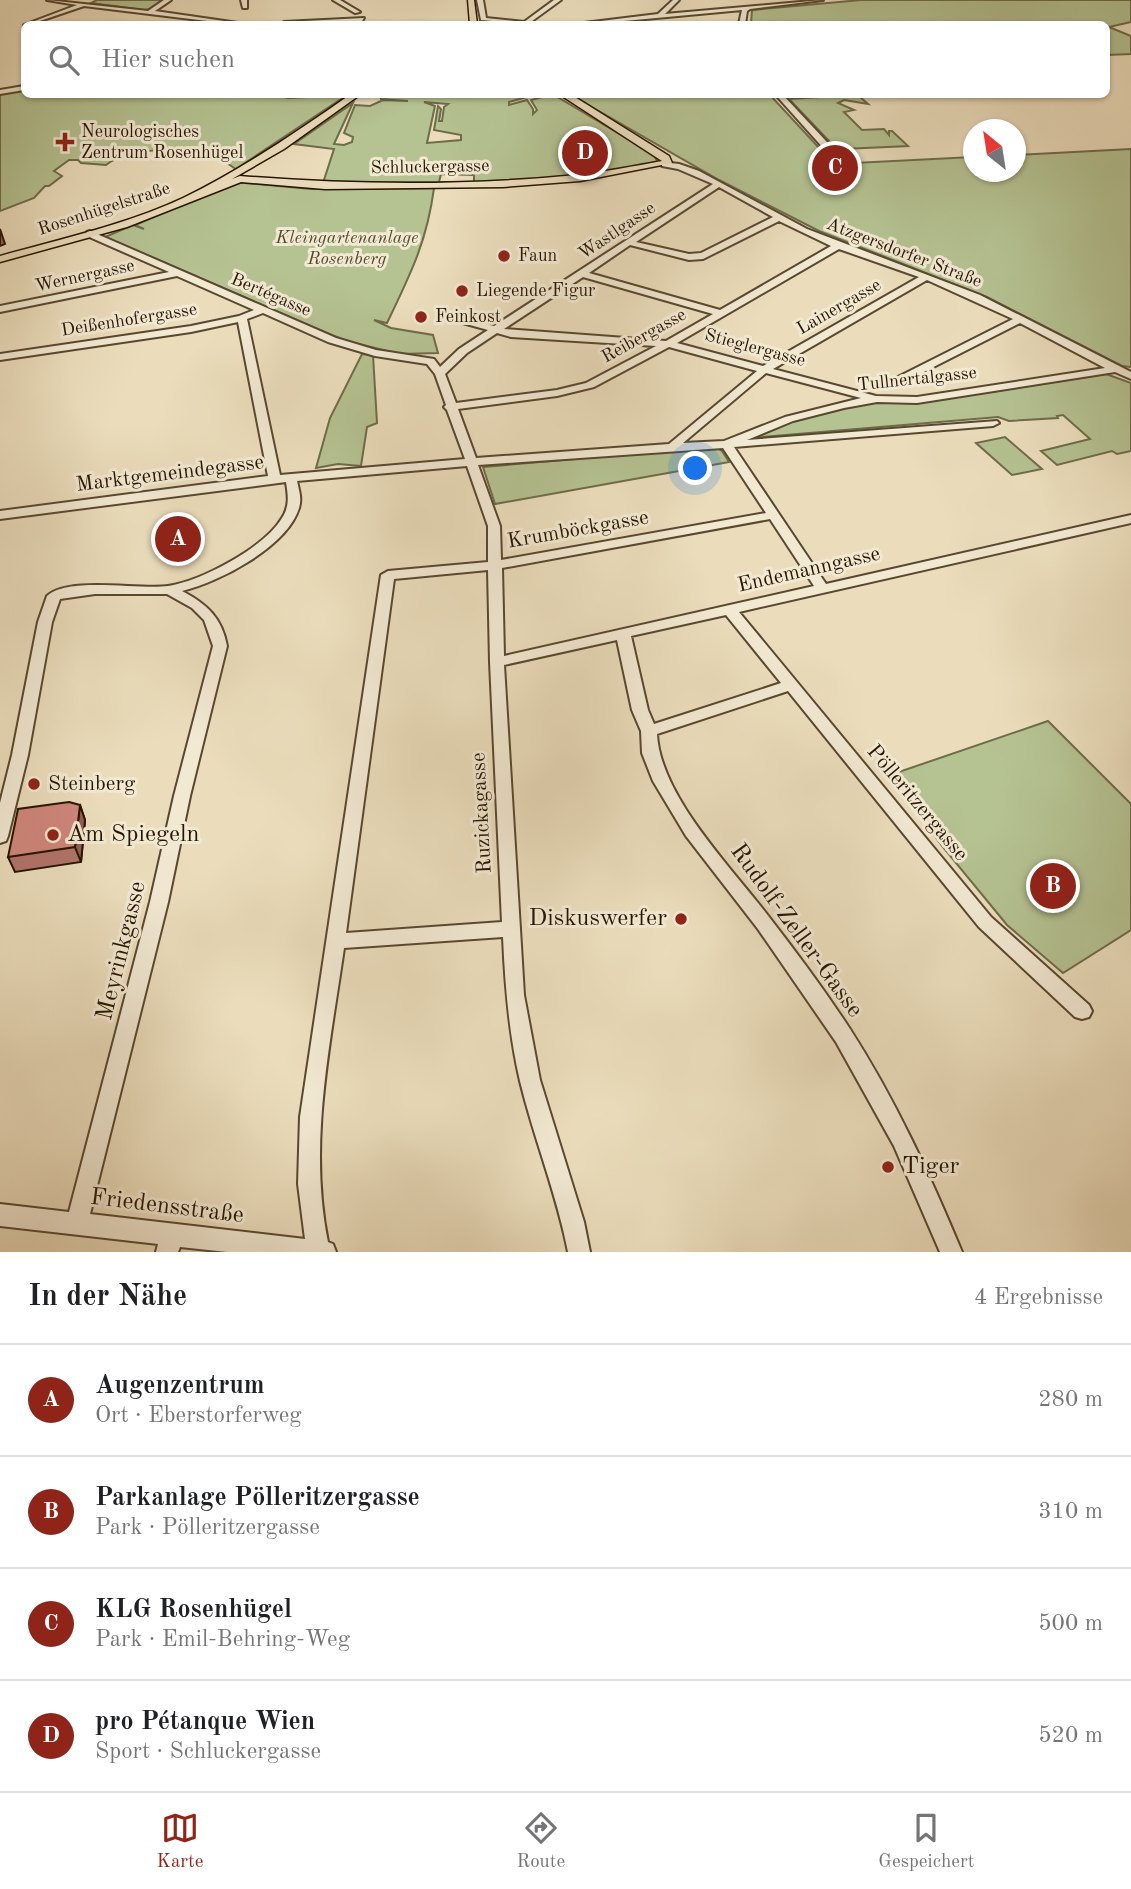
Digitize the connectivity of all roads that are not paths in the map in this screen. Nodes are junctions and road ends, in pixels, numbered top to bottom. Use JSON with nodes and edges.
{"nodes":[{"id":1,"x":50,"y":0,"type":"edge"},
{"id":2,"x":93,"y":0,"type":"edge"},
{"id":3,"x":168,"y":0,"type":"edge"},
{"id":4,"x":336,"y":0,"type":"edge"},
{"id":5,"x":471,"y":0,"type":"edge"},
{"id":6,"x":480,"y":0,"type":"edge"},
{"id":7,"x":558,"y":0,"type":"edge"},
{"id":8,"x":676,"y":0,"type":"edge"},
{"id":9,"x":820,"y":0,"type":"edge"},
{"id":10,"x":84,"y":4,"type":"junction"},
{"id":11,"x":745,"y":9,"type":"junction"},
{"id":12,"x":149,"y":12,"type":"junction"},
{"id":13,"x":357,"y":12,"type":"dead end"},
{"id":14,"x":663,"y":15,"type":"junction"},
{"id":15,"x":362,"y":19,"type":"dead end"},
{"id":16,"x":36,"y":21,"type":"edge"},
{"id":17,"x":219,"y":21,"type":"edge"},
{"id":18,"x":331,"y":21,"type":"edge"},
{"id":19,"x":474,"y":21,"type":"edge"},
{"id":20,"x":496,"y":21,"type":"edge"},
{"id":21,"x":529,"y":21,"type":"edge"},
{"id":22,"x":607,"y":21,"type":"edge"},
{"id":23,"x":743,"y":21,"type":"edge"},
{"id":24,"x":21,"y":88,"type":"edge"},
{"id":25,"x":0,"y":92,"type":"edge"},
{"id":26,"x":351,"y":98,"type":"edge"},
{"id":27,"x":570,"y":98,"type":"edge"},
{"id":28,"x":782,"y":98,"type":"edge"},
{"id":29,"x":281,"y":147,"type":"junction"},
{"id":30,"x":650,"y":147,"type":"junction"},
{"id":31,"x":837,"y":158,"type":"dead end"},
{"id":32,"x":665,"y":164,"type":"junction"},
{"id":33,"x":704,"y":177,"type":"junction"},
{"id":34,"x":262,"y":180,"type":"junction"},
{"id":35,"x":718,"y":184,"type":"junction"},
{"id":36,"x":198,"y":194,"type":"junction"},
{"id":37,"x":778,"y":218,"type":"junction"},
{"id":38,"x":90,"y":234,"type":"junction"},
{"id":39,"x":632,"y":243,"type":"junction"},
{"id":40,"x":837,"y":246,"type":"junction"},
{"id":41,"x":0,"y":259,"type":"edge"},
{"id":42,"x":177,"y":273,"type":"junction"},
{"id":43,"x":583,"y":274,"type":"junction"},
{"id":44,"x":925,"y":277,"type":"junction"},
{"id":45,"x":0,"y":309,"type":"edge"},
{"id":46,"x":262,"y":310,"type":"junction"},
{"id":47,"x":721,"y":313,"type":"junction"},
{"id":48,"x":444,"y":315,"type":"dead end"},
{"id":49,"x":242,"y":318,"type":"junction"},
{"id":50,"x":1019,"y":320,"type":"junction"},
{"id":51,"x":496,"y":331,"type":"junction"},
{"id":52,"x":668,"y":344,"type":"junction"},
{"id":53,"x":463,"y":351,"type":"junction"},
{"id":54,"x":0,"y":357,"type":"edge"},
{"id":55,"x":430,"y":361,"type":"junction"},
{"id":56,"x":765,"y":369,"type":"junction"},
{"id":57,"x":1117,"y":369,"type":"junction"},
{"id":58,"x":440,"y":373,"type":"junction"},
{"id":59,"x":1131,"y":375,"type":"edge"},
{"id":60,"x":896,"y":382,"type":"dead end"},
{"id":61,"x":877,"y":399,"type":"junction"},
{"id":62,"x":450,"y":407,"type":"junction"},
{"id":63,"x":993,"y":423,"type":"dead end"},
{"id":64,"x":726,"y":444,"type":"junction"},
{"id":65,"x":673,"y":446,"type":"junction"},
{"id":66,"x":473,"y":462,"type":"junction"},
{"id":67,"x":345,"y":473,"type":"joint"},
{"id":68,"x":291,"y":478,"type":"junction"},
{"id":69,"x":275,"y":479,"type":"junction"},
{"id":70,"x":0,"y":515,"type":"edge"},
{"id":71,"x":773,"y":515,"type":"junction"},
{"id":72,"x":1131,"y":519,"type":"edge"},
{"id":73,"x":493,"y":566,"type":"junction"},
{"id":74,"x":822,"y":588,"type":"junction"},
{"id":75,"x":169,"y":590,"type":"junction"},
{"id":76,"x":730,"y":610,"type":"junction"},
{"id":77,"x":623,"y":634,"type":"junction"},
{"id":78,"x":497,"y":662,"type":"junction"},
{"id":79,"x":790,"y":685,"type":"junction"},
{"id":80,"x":649,"y":731,"type":"junction"},
{"id":81,"x":0,"y":836,"type":"edge"},
{"id":82,"x":510,"y":929,"type":"junction"},
{"id":83,"x":334,"y":941,"type":"junction"},
{"id":84,"x":1082,"y":1012,"type":"dead end"},
{"id":85,"x":0,"y":1215,"type":"edge"},
{"id":86,"x":77,"y":1223,"type":"junction"},
{"id":87,"x":169,"y":1242,"type":"edge"},
{"id":88,"x":323,"y":1251,"type":"edge"},
{"id":89,"x":579,"y":1252,"type":"edge"},
{"id":90,"x":951,"y":1252,"type":"edge"}],
"edges":[{"from":1,"to":10,"type":"street"},
{"from":2,"to":10,"type":"street"},
{"from":3,"to":12,"type":"street"},
{"from":4,"to":13,"type":"street"},
{"from":5,"to":19,"type":"main road"},
{"from":6,"to":20,"type":"street"},
{"from":7,"to":21,"type":"street"},
{"from":8,"to":14,"type":"street"},
{"from":9,"to":11,"type":"street"},
{"from":10,"to":12,"type":"street"},
{"from":10,"to":16,"type":"street"},
{"from":11,"to":14,"type":"street"},
{"from":11,"to":23,"type":"street"},
{"from":12,"to":17,"type":"street"},
{"from":14,"to":22,"type":"street"},
{"from":15,"to":18,"type":"street"},
{"from":24,"to":25,"type":"street"},
{"from":26,"to":29,"type":"main road","name":"Rosenhügelstraße"},
{"from":27,"to":30,"type":"main road","name":"Atzgersdorfer Straße"},
{"from":28,"to":31,"type":"street"},
{"from":29,"to":34,"type":"main road"},
{"from":29,"to":36,"type":"main road","name":"Rosenhügelstraße"},
{"from":30,"to":32,"type":"main road","name":"Atzgersdorfer Straße"},
{"from":30,"to":33,"type":"street","name":"Atzgersdorfer Straße"},
{"from":32,"to":33,"type":"street","name":"Atzgersdorfer Straße"},
{"from":32,"to":34,"type":"main road","name":"Schluckergasse"},
{"from":33,"to":35,"type":"street","name":"Atzgersdorfer Straße"},
{"from":34,"to":36,"type":"main road","name":"Schluckergasse"},
{"from":35,"to":37,"type":"street","name":"Atzgersdorfer Straße"},
{"from":35,"to":39,"type":"street","name":"Wastlgasse"},
{"from":36,"to":38,"type":"main road","name":"Rosenhügelstraße"},
{"from":37,"to":39,"type":"street"},
{"from":37,"to":40,"type":"street","name":"Atzgersdorfer Straße"},
{"from":38,"to":41,"type":"main road","name":"Rosenhügelstraße"},
{"from":38,"to":42,"type":"street","name":"Bertégasse"},
{"from":39,"to":43,"type":"street","name":"Wastlgasse"},
{"from":40,"to":44,"type":"street","name":"Atzgersdorfer Straße"},
{"from":40,"to":47,"type":"street","name":"Reibergasse"},
{"from":42,"to":45,"type":"street","name":"Wernergasse"},
{"from":42,"to":46,"type":"street","name":"Bertégasse"},
{"from":43,"to":47,"type":"street"},
{"from":43,"to":51,"type":"street","name":"Wastlgasse"},
{"from":44,"to":50,"type":"street","name":"Atzgersdorfer Straße"},
{"from":44,"to":56,"type":"street","name":"Lainergasse"},
{"from":46,"to":49,"type":"street","name":"Deißenhofergasse"},
{"from":46,"to":55,"type":"street","name":"Bertégasse"},
{"from":47,"to":52,"type":"street","name":"Reibergasse"},
{"from":48,"to":51,"type":"street","name":"Stieglergasse"},
{"from":49,"to":54,"type":"street","name":"Deißenhofergasse"},
{"from":49,"to":69,"type":"street"},
{"from":50,"to":57,"type":"street","name":"Atzgersdorfer Straße"},
{"from":50,"to":60,"type":"street"},
{"from":51,"to":52,"type":"street","name":"Stieglergasse"},
{"from":51,"to":53,"type":"street","name":"Wastlgasse"},
{"from":52,"to":56,"type":"street","name":"Stieglergasse"},
{"from":52,"to":62,"type":"street","name":"Reibergasse"},
{"from":53,"to":55,"type":"street","name":"Wastlgasse"},
{"from":53,"to":58,"type":"street","name":"Wastlgasse"},
{"from":55,"to":58,"type":"street"},
{"from":56,"to":61,"type":"street","name":"Stieglergasse"},
{"from":56,"to":65,"type":"street","name":"Lainergasse"},
{"from":57,"to":59,"type":"street","name":"Atzgersdorfer Straße"},
{"from":57,"to":61,"type":"street","name":"Tullnertalgasse"},
{"from":58,"to":62,"type":"street","name":"Ruzickagasse"},
{"from":61,"to":64,"type":"street","name":"Tullnertalgasse"},
{"from":62,"to":66,"type":"street","name":"Ruzickagasse"},
{"from":63,"to":64,"type":"street","name":"Tullnertalgasse"},
{"from":64,"to":65,"type":"street","name":"Tullnertalgasse"},
{"from":64,"to":71,"type":"street"},
{"from":65,"to":66,"type":"street","name":"Tullnertalgasse"},
{"from":66,"to":67,"type":"street","name":"Tullnertalgasse"},
{"from":66,"to":73,"type":"street","name":"Ruzickagasse"},
{"from":67,"to":68,"type":"street","name":"Marktgemeindegasse"},
{"from":68,"to":69,"type":"street","name":"Marktgemeindegasse"},
{"from":68,"to":75,"type":"street"},
{"from":69,"to":70,"type":"street","name":"Marktgemeindegasse"},
{"from":71,"to":73,"type":"street","name":"Krumböckgasse"},
{"from":71,"to":74,"type":"street"},
{"from":72,"to":74,"type":"street","name":"Endemanngasse"},
{"from":73,"to":78,"type":"street","name":"Ruzickagasse"},
{"from":73,"to":83,"type":"street","name":"Krumböckgasse"},
{"from":74,"to":76,"type":"street","name":"Endemanngasse"},
{"from":75,"to":81,"type":"street"},
{"from":75,"to":86,"type":"street","name":"Meyrinkgasse"},
{"from":76,"to":77,"type":"street","name":"Endemanngasse"},
{"from":76,"to":79,"type":"street","name":"Pölleritzergasse"},
{"from":77,"to":78,"type":"street","name":"Endemanngasse"},
{"from":77,"to":80,"type":"street","name":"Rudolf-Zeller-Gasse"},
{"from":78,"to":82,"type":"street","name":"Ruzickagasse"},
{"from":79,"to":80,"type":"street"},
{"from":79,"to":84,"type":"street","name":"Pölleritzergasse"},
{"from":80,"to":90,"type":"street","name":"Rudolf-Zeller-Gasse"},
{"from":82,"to":83,"type":"street"},
{"from":82,"to":89,"type":"street","name":"Ruzickagasse"},
{"from":83,"to":88,"type":"street"},
{"from":85,"to":86,"type":"street","name":"Friedensstraße"},
{"from":86,"to":87,"type":"street","name":"Friedensstraße"},
{"from":87,"to":88,"type":"street","name":"Friedensstraße"}]}
